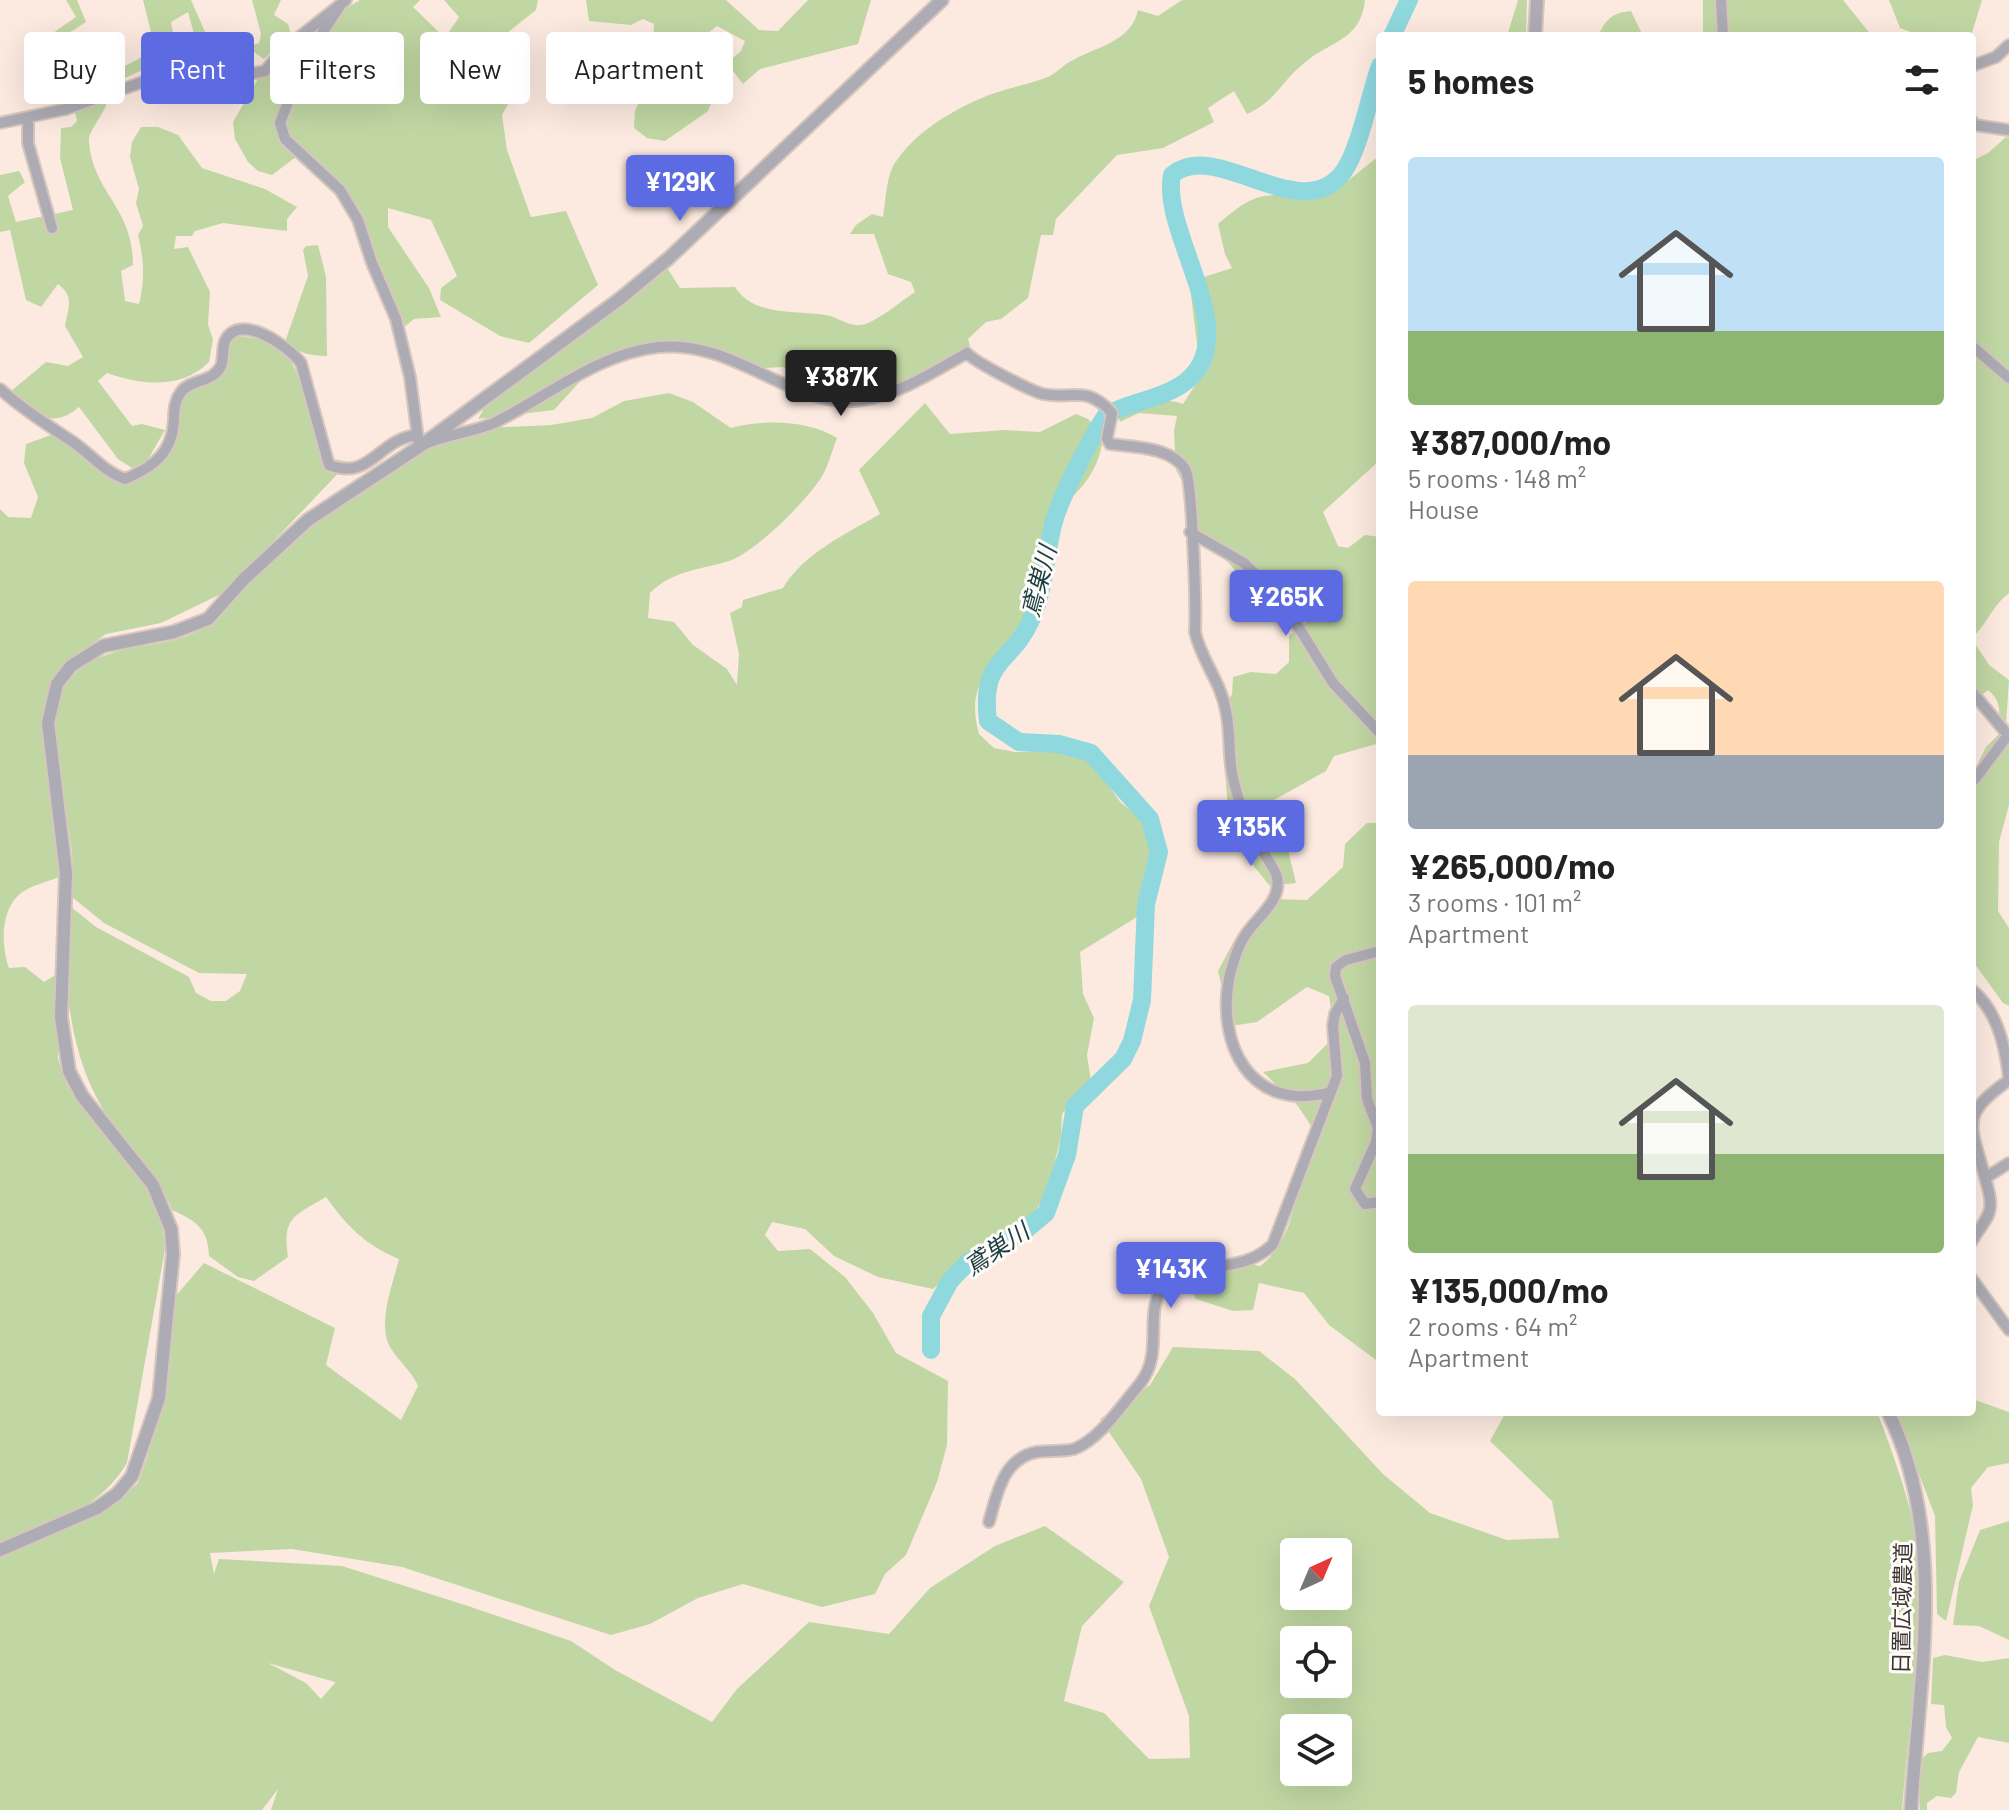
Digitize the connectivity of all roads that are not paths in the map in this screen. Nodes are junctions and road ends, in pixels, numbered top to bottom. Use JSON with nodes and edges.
{"nodes":[{"id":1,"x":942,"y":0,"type":"edge"},
{"id":2,"x":1537,"y":0,"type":"edge"},
{"id":3,"x":1721,"y":0,"type":"edge"},
{"id":4,"x":343,"y":3,"type":"edge"},
{"id":5,"x":1535,"y":32,"type":"edge"},
{"id":6,"x":1723,"y":32,"type":"edge"},
{"id":7,"x":2009,"y":45,"type":"edge"},
{"id":8,"x":1976,"y":64,"type":"edge"},
{"id":9,"x":28,"y":118,"type":"junction"},
{"id":10,"x":0,"y":123,"type":"edge"},
{"id":11,"x":1976,"y":125,"type":"edge"},
{"id":12,"x":2009,"y":130,"type":"edge"},
{"id":13,"x":52,"y":228,"type":"dead end"},
{"id":14,"x":1976,"y":349,"type":"edge"},
{"id":15,"x":2009,"y":378,"type":"edge"},
{"id":16,"x":0,"y":389,"type":"edge"},
{"id":17,"x":419,"y":441,"type":"junction"},
{"id":18,"x":1190,"y":532,"type":"junction"},
{"id":19,"x":1976,"y":697,"type":"edge"},
{"id":20,"x":1376,"y":729,"type":"edge"},
{"id":21,"x":1976,"y":772,"type":"edge"},
{"id":22,"x":1376,"y":952,"type":"edge"},
{"id":23,"x":1976,"y":993,"type":"edge"},
{"id":24,"x":1344,"y":998,"type":"junction"},
{"id":25,"x":2008,"y":1053,"type":"edge"},
{"id":26,"x":1331,"y":1092,"type":"junction"},
{"id":27,"x":1976,"y":1108,"type":"edge"},
{"id":28,"x":1376,"y":1123,"type":"edge"},
{"id":29,"x":1976,"y":1133,"type":"edge"},
{"id":30,"x":1376,"y":1142,"type":"edge"},
{"id":31,"x":2009,"y":1163,"type":"edge"},
{"id":32,"x":1985,"y":1178,"type":"junction"},
{"id":33,"x":1376,"y":1203,"type":"edge"},
{"id":34,"x":1976,"y":1235,"type":"edge"},
{"id":35,"x":1976,"y":1285,"type":"edge"},
{"id":36,"x":2009,"y":1330,"type":"edge"},
{"id":37,"x":1889,"y":1416,"type":"edge"},
{"id":38,"x":989,"y":1522,"type":"dead end"},
{"id":39,"x":0,"y":1550,"type":"edge"},
{"id":40,"x":1911,"y":1810,"type":"edge"}],
"edges":[{"from":1,"to":17,"type":"street"},
{"from":2,"to":5,"type":"street"},
{"from":3,"to":6,"type":"street"},
{"from":4,"to":9,"type":"street"},
{"from":4,"to":17,"type":"street"},
{"from":7,"to":8,"type":"street"},
{"from":9,"to":10,"type":"street"},
{"from":9,"to":13,"type":"street"},
{"from":11,"to":12,"type":"street"},
{"from":14,"to":15,"type":"street"},
{"from":16,"to":17,"type":"street"},
{"from":17,"to":18,"type":"street"},
{"from":17,"to":39,"type":"street"},
{"from":18,"to":20,"type":"street"},
{"from":18,"to":26,"type":"street"},
{"from":19,"to":21,"type":"street"},
{"from":22,"to":24,"type":"street"},
{"from":23,"to":25,"type":"street"},
{"from":24,"to":26,"type":"street"},
{"from":24,"to":28,"type":"street"},
{"from":25,"to":27,"type":"street"},
{"from":26,"to":38,"type":"street"},
{"from":29,"to":32,"type":"street"},
{"from":30,"to":33,"type":"street"},
{"from":31,"to":32,"type":"street"},
{"from":32,"to":34,"type":"street"},
{"from":35,"to":36,"type":"street"},
{"from":37,"to":40,"type":"street","name":"日置広域農道"}]}
